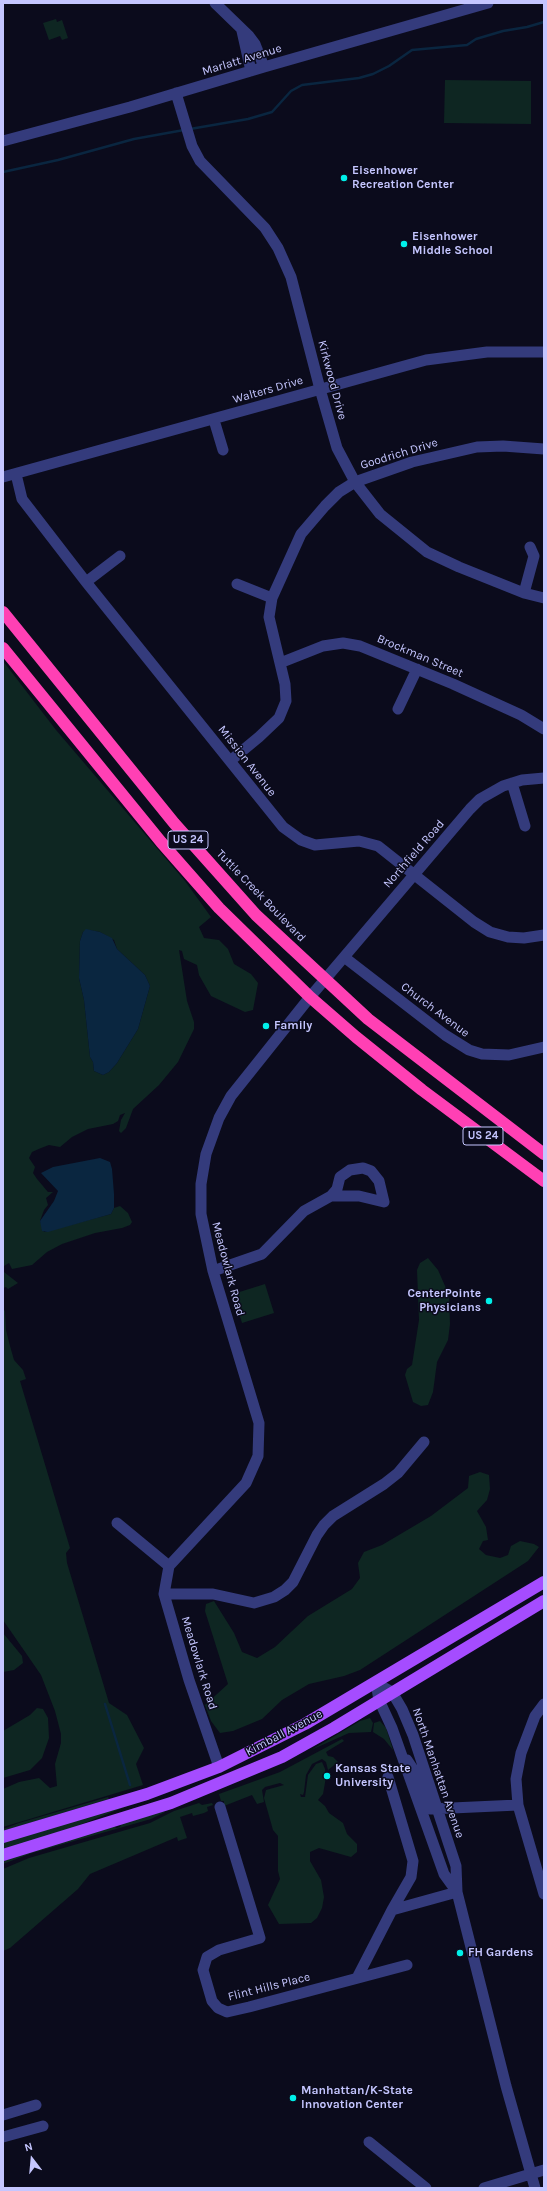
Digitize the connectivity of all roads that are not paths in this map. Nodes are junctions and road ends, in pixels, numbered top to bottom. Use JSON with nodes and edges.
{"nodes":[{"id":1,"x":215,"y":3,"type":"edge"},
{"id":2,"x":488,"y":3,"type":"edge"},
{"id":3,"x":242,"y":31,"type":"junction"},
{"id":4,"x":264,"y":67,"type":"junction"},
{"id":5,"x":252,"y":71,"type":"junction"},
{"id":6,"x":176,"y":94,"type":"junction"},
{"id":7,"x":3,"y":141,"type":"edge"},
{"id":8,"x":544,"y":352,"type":"edge"},
{"id":9,"x":320,"y":389,"type":"junction"},
{"id":10,"x":214,"y":420,"type":"junction"},
{"id":11,"x":544,"y":449,"type":"edge"},
{"id":12,"x":223,"y":450,"type":"dead end"},
{"id":13,"x":16,"y":474,"type":"junction"},
{"id":14,"x":3,"y":477,"type":"edge"},
{"id":15,"x":356,"y":482,"type":"junction"},
{"id":16,"x":530,"y":547,"type":"dead end"},
{"id":17,"x":120,"y":556,"type":"dead end"},
{"id":18,"x":86,"y":582,"type":"junction"},
{"id":19,"x":236,"y":584,"type":"dead end"},
{"id":20,"x":524,"y":593,"type":"junction"},
{"id":21,"x":272,"y":598,"type":"junction"},
{"id":22,"x":544,"y":598,"type":"edge"},
{"id":23,"x":3,"y":612,"type":"edge"},
{"id":24,"x":3,"y":648,"type":"edge"},
{"id":25,"x":280,"y":663,"type":"junction"},
{"id":26,"x":417,"y":669,"type":"junction"},
{"id":27,"x":398,"y":709,"type":"dead end"},
{"id":28,"x":544,"y":729,"type":"edge"},
{"id":29,"x":230,"y":761,"type":"junction"},
{"id":30,"x":544,"y":778,"type":"edge"},
{"id":31,"x":512,"y":782,"type":"junction"},
{"id":32,"x":525,"y":826,"type":"dead end"},
{"id":33,"x":415,"y":874,"type":"junction"},
{"id":34,"x":544,"y":935,"type":"edge"},
{"id":35,"x":344,"y":956,"type":"junction"},
{"id":36,"x":324,"y":980,"type":"junction"},
{"id":37,"x":310,"y":997,"type":"junction"},
{"id":38,"x":544,"y":1047,"type":"edge"},
{"id":39,"x":544,"y":1154,"type":"edge"},
{"id":40,"x":544,"y":1182,"type":"edge"},
{"id":41,"x":331,"y":1196,"type":"junction"},
{"id":42,"x":213,"y":1271,"type":"junction"},
{"id":43,"x":424,"y":1442,"type":"dead end"},
{"id":44,"x":118,"y":1523,"type":"dead end"},
{"id":45,"x":169,"y":1566,"type":"junction"},
{"id":46,"x":544,"y":1582,"type":"edge"},
{"id":47,"x":164,"y":1594,"type":"junction"},
{"id":48,"x":544,"y":1601,"type":"edge"},
{"id":49,"x":376,"y":1683,"type":"junction"},
{"id":50,"x":392,"y":1692,"type":"junction"},
{"id":51,"x":379,"y":1700,"type":"junction"},
{"id":52,"x":544,"y":1704,"type":"edge"},
{"id":53,"x":397,"y":1745,"type":"junction"},
{"id":54,"x":219,"y":1767,"type":"junction"},
{"id":55,"x":388,"y":1778,"type":"dead end"},
{"id":56,"x":518,"y":1805,"type":"junction"},
{"id":57,"x":220,"y":1807,"type":"dead end"},
{"id":58,"x":437,"y":1810,"type":"junction"},
{"id":59,"x":109,"y":1823,"type":"junction"},
{"id":60,"x":3,"y":1836,"type":"edge"},
{"id":61,"x":3,"y":1855,"type":"edge"},
{"id":62,"x":457,"y":1892,"type":"junction"},
{"id":63,"x":544,"y":1894,"type":"edge"},
{"id":64,"x":392,"y":1910,"type":"junction"},
{"id":65,"x":407,"y":1965,"type":"dead end"},
{"id":66,"x":357,"y":1978,"type":"junction"},
{"id":67,"x":36,"y":2105,"type":"dead end"},
{"id":68,"x":3,"y":2115,"type":"edge"},
{"id":69,"x":43,"y":2126,"type":"dead end"},
{"id":70,"x":3,"y":2137,"type":"edge"},
{"id":71,"x":369,"y":2142,"type":"dead end"},
{"id":72,"x":544,"y":2170,"type":"edge"},
{"id":73,"x":531,"y":2174,"type":"junction"},
{"id":74,"x":426,"y":2188,"type":"edge"},
{"id":75,"x":484,"y":2188,"type":"edge"},
{"id":76,"x":535,"y":2188,"type":"edge"}],
"edges":[{"from":1,"to":3,"type":"street"},
{"from":2,"to":4,"type":"street","name":"Marlatt Avenue"},
{"from":3,"to":4,"type":"street"},
{"from":3,"to":5,"type":"street"},
{"from":4,"to":5,"type":"street","name":"Marlatt Avenue"},
{"from":5,"to":6,"type":"street","name":"Marlatt Avenue"},
{"from":6,"to":7,"type":"street","name":"Marlatt Avenue"},
{"from":6,"to":9,"type":"street","name":"Kirkwood Drive"},
{"from":8,"to":9,"type":"street","name":"Walters Drive"},
{"from":9,"to":10,"type":"street","name":"Walters Drive"},
{"from":9,"to":15,"type":"street","name":"Kirkwood Drive"},
{"from":10,"to":12,"type":"street"},
{"from":10,"to":13,"type":"street","name":"Walters Drive"},
{"from":11,"to":15,"type":"street","name":"Goodrich Drive"},
{"from":13,"to":14,"type":"street","name":"Walters Drive"},
{"from":13,"to":18,"type":"street","name":"Mission Avenue"},
{"from":15,"to":20,"type":"street","name":"Kirkwood Drive"},
{"from":15,"to":21,"type":"street","name":"Goodrich Drive"},
{"from":16,"to":20,"type":"street"},
{"from":17,"to":18,"type":"street"},
{"from":18,"to":29,"type":"street","name":"Mission Avenue"},
{"from":19,"to":21,"type":"street"},
{"from":20,"to":22,"type":"street","name":"Kirkwood Drive"},
{"from":21,"to":25,"type":"street","name":"Goodrich Drive"},
{"from":23,"to":36,"type":"highway","name":"Tuttle Creek Boulevard","number":"US 24"},
{"from":24,"to":37,"type":"highway","number":"US 24"},
{"from":25,"to":26,"type":"street","name":"Brockman Street"},
{"from":25,"to":29,"type":"street","name":"Goodrich Drive"},
{"from":26,"to":27,"type":"street"},
{"from":26,"to":28,"type":"street","name":"Brockman Street"},
{"from":29,"to":33,"type":"street","name":"Mission Avenue"},
{"from":30,"to":31,"type":"street","name":"Northfield Road"},
{"from":31,"to":32,"type":"street"},
{"from":31,"to":33,"type":"street","name":"Northfield Road"},
{"from":33,"to":34,"type":"street","name":"Mission Avenue"},
{"from":33,"to":35,"type":"street","name":"Northfield Road"},
{"from":35,"to":36,"type":"street","name":"Northfield Road"},
{"from":35,"to":38,"type":"street","name":"Church Avenue"},
{"from":36,"to":37,"type":"street","name":"Meadowlark Road"},
{"from":36,"to":39,"type":"highway","name":"Tuttle Creek Boulevard","number":"US 24"},
{"from":37,"to":40,"type":"highway","number":"US 24"},
{"from":37,"to":42,"type":"street","name":"Meadowlark Road"},
{"from":41,"to":41,"type":"street"},
{"from":41,"to":42,"type":"street"},
{"from":42,"to":45,"type":"street","name":"Meadowlark Road"},
{"from":43,"to":47,"type":"street"},
{"from":44,"to":45,"type":"street"},
{"from":45,"to":47,"type":"street","name":"Meadowlark Road"},
{"from":46,"to":49,"type":"main road","name":"Kimball Avenue"},
{"from":47,"to":54,"type":"street","name":"Meadowlark Road"},
{"from":48,"to":50,"type":"main road","name":"Kimball Avenue"},
{"from":49,"to":50,"type":"street"},
{"from":49,"to":51,"type":"street","name":"North Manhattan Avenue"},
{"from":49,"to":54,"type":"main road","name":"Kimball Avenue"},
{"from":50,"to":51,"type":"main road","name":"Kimball Avenue"},
{"from":50,"to":58,"type":"street","name":"North Manhattan Avenue"},
{"from":51,"to":53,"type":"street","name":"North Manhattan Avenue"},
{"from":51,"to":59,"type":"main road","name":"Kimball Avenue"},
{"from":52,"to":56,"type":"street"},
{"from":53,"to":58,"type":"street"},
{"from":53,"to":62,"type":"street","name":"North Manhattan Avenue"},
{"from":54,"to":59,"type":"main road"},
{"from":54,"to":60,"type":"main road","name":"Kimball Avenue"},
{"from":55,"to":64,"type":"street"},
{"from":56,"to":58,"type":"street"},
{"from":56,"to":63,"type":"street"},
{"from":57,"to":66,"type":"street","name":"Flint Hills Place"},
{"from":58,"to":62,"type":"street","name":"North Manhattan Avenue"},
{"from":59,"to":61,"type":"main road","name":"Kimball Avenue"},
{"from":62,"to":64,"type":"street"},
{"from":62,"to":73,"type":"street","name":"North Manhattan Avenue"},
{"from":64,"to":66,"type":"street"},
{"from":65,"to":66,"type":"street","name":"Flint Hills Place"},
{"from":67,"to":68,"type":"street"},
{"from":69,"to":70,"type":"street"},
{"from":71,"to":74,"type":"street"},
{"from":72,"to":73,"type":"street"},
{"from":73,"to":75,"type":"street"},
{"from":73,"to":76,"type":"street","name":"North Manhattan Avenue"}]}
